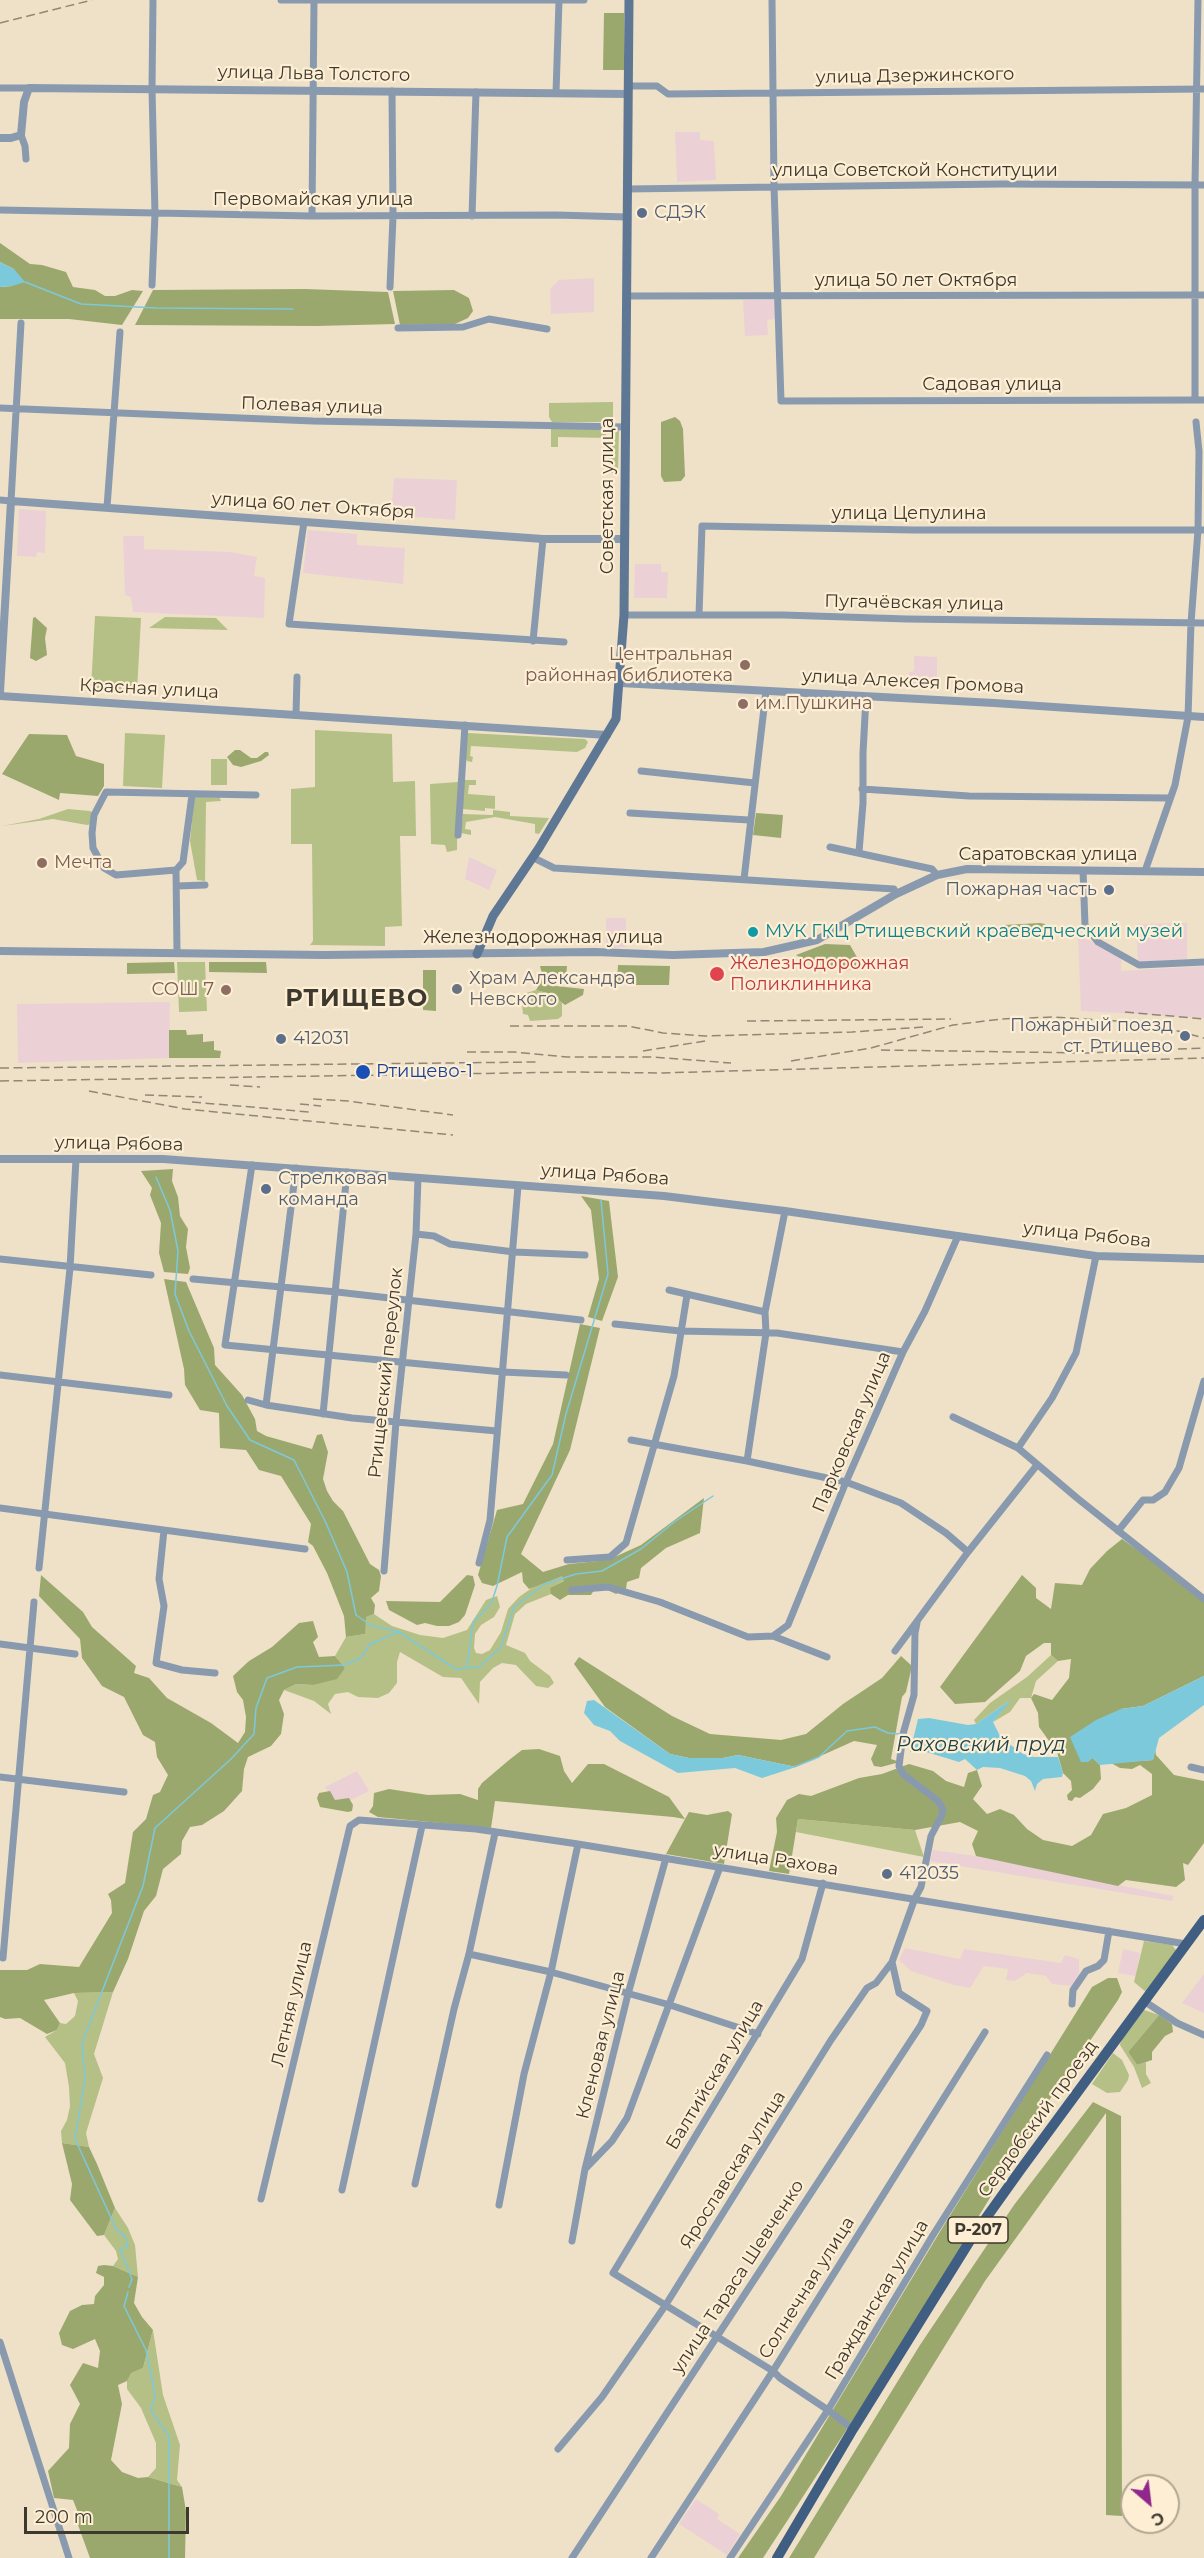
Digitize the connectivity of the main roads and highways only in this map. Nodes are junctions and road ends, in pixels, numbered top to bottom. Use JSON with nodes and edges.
{"nodes":[{"id":1,"x":629,"y":0,"type":"edge"},
{"id":2,"x":477,"y":954,"type":"road end"},
{"id":3,"x":1204,"y":1920,"type":"edge"},
{"id":4,"x":777,"y":2558,"type":"edge"}],
"edges":[{"from":1,"to":2,"type":"main road","name":"Советская улица"},
{"from":3,"to":4,"type":"main road","name":"Сердобский проезд","number":"Р-207"}]}
